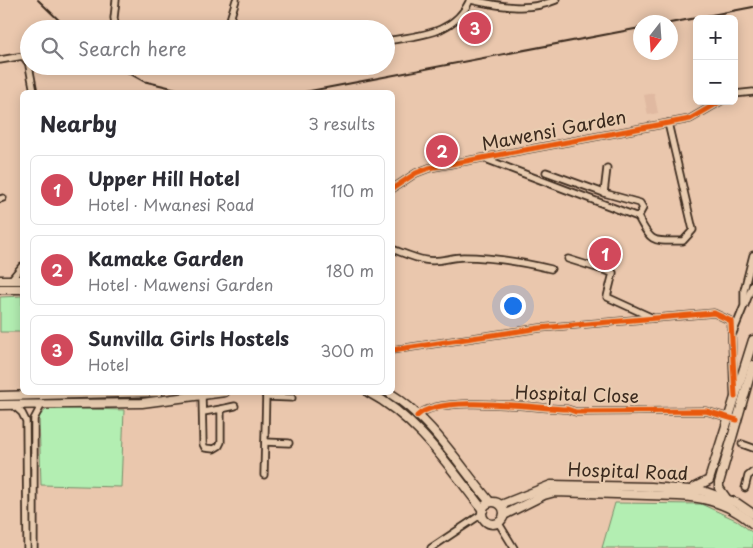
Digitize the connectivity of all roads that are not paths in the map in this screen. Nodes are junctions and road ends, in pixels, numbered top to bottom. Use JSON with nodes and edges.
{"nodes":[{"id":1,"x":116,"y":0,"type":"edge"},
{"id":2,"x":236,"y":0,"type":"edge"},
{"id":3,"x":471,"y":0,"type":"edge"},
{"id":4,"x":556,"y":0,"type":"edge"},
{"id":5,"x":114,"y":20,"type":"edge"},
{"id":6,"x":230,"y":20,"type":"edge"},
{"id":7,"x":395,"y":39,"type":"edge"},
{"id":8,"x":20,"y":57,"type":"edge"},
{"id":9,"x":0,"y":60,"type":"edge"},
{"id":10,"x":31,"y":75,"type":"edge"},
{"id":11,"x":34,"y":90,"type":"edge"},
{"id":12,"x":753,"y":92,"type":"edge"},
{"id":13,"x":738,"y":94,"type":"edge"},
{"id":14,"x":714,"y":105,"type":"edge"},
{"id":15,"x":668,"y":123,"type":"junction"},
{"id":16,"x":486,"y":159,"type":"junction"},
{"id":17,"x":607,"y":168,"type":"dead end"},
{"id":18,"x":546,"y":172,"type":"dead end"},
{"id":19,"x":395,"y":187,"type":"edge"},
{"id":20,"x":604,"y":193,"type":"junction"},
{"id":21,"x":638,"y":217,"type":"junction"},
{"id":22,"x":395,"y":250,"type":"edge"},
{"id":23,"x":753,"y":255,"type":"edge"},
{"id":24,"x":568,"y":258,"type":"dead end"},
{"id":25,"x":20,"y":268,"type":"edge"},
{"id":26,"x":551,"y":268,"type":"dead end"},
{"id":27,"x":0,"y":280,"type":"edge"},
{"id":28,"x":20,"y":280,"type":"edge"},
{"id":29,"x":10,"y":281,"type":"junction"},
{"id":30,"x":753,"y":284,"type":"edge"},
{"id":31,"x":0,"y":289,"type":"edge"},
{"id":32,"x":20,"y":289,"type":"edge"},
{"id":33,"x":744,"y":306,"type":"junction"},
{"id":34,"x":655,"y":319,"type":"junction"},
{"id":35,"x":733,"y":333,"type":"junction"},
{"id":36,"x":753,"y":340,"type":"edge"},
{"id":37,"x":395,"y":350,"type":"edge"},
{"id":38,"x":753,"y":365,"type":"edge"},
{"id":39,"x":40,"y":395,"type":"edge"},
{"id":40,"x":202,"y":395,"type":"joint"},
{"id":41,"x":266,"y":395,"type":"edge"},
{"id":42,"x":373,"y":395,"type":"edge"},
{"id":43,"x":392,"y":395,"type":"edge"},
{"id":44,"x":0,"y":396,"type":"edge"},
{"id":45,"x":734,"y":397,"type":"junction"},
{"id":46,"x":292,"y":398,"type":"dead end"},
{"id":47,"x":42,"y":404,"type":"junction"},
{"id":48,"x":0,"y":405,"type":"edge"},
{"id":49,"x":13,"y":405,"type":"junction"},
{"id":50,"x":235,"y":406,"type":"dead end"},
{"id":51,"x":221,"y":409,"type":"junction"},
{"id":52,"x":203,"y":412,"type":"junction"},
{"id":53,"x":417,"y":416,"type":"junction"},
{"id":54,"x":728,"y":417,"type":"junction"},
{"id":55,"x":737,"y":420,"type":"junction"},
{"id":56,"x":265,"y":442,"type":"junction"},
{"id":57,"x":288,"y":443,"type":"dead end"},
{"id":58,"x":742,"y":444,"type":"dead end"},
{"id":59,"x":753,"y":448,"type":"edge"},
{"id":60,"x":753,"y":472,"type":"edge"},
{"id":61,"x":264,"y":475,"type":"dead end"},
{"id":62,"x":689,"y":488,"type":"junction"},
{"id":63,"x":746,"y":488,"type":"dead end"},
{"id":64,"x":726,"y":498,"type":"junction"},
{"id":65,"x":490,"y":502,"type":"junction"},
{"id":66,"x":501,"y":505,"type":"junction"},
{"id":67,"x":482,"y":512,"type":"junction"},
{"id":68,"x":504,"y":514,"type":"junction"},
{"id":69,"x":753,"y":514,"type":"edge"},
{"id":70,"x":498,"y":522,"type":"junction"},
{"id":71,"x":753,"y":524,"type":"edge"},
{"id":72,"x":27,"y":548,"type":"edge"},
{"id":73,"x":34,"y":548,"type":"edge"},
{"id":74,"x":431,"y":548,"type":"edge"},
{"id":75,"x":514,"y":548,"type":"edge"}],
"edges":[{"from":1,"to":5,"type":"street"},
{"from":2,"to":6,"type":"street"},
{"from":3,"to":4,"type":"street"},
{"from":3,"to":7,"type":"street"},
{"from":8,"to":9,"type":"street"},
{"from":10,"to":11,"type":"street"},
{"from":12,"to":13,"type":"street"},
{"from":14,"to":15,"type":"street","name":"Mawensi Garden"},
{"from":15,"to":16,"type":"street","name":"Mawensi Garden"},
{"from":15,"to":21,"type":"street"},
{"from":16,"to":19,"type":"street","name":"Mawensi Garden"},
{"from":16,"to":21,"type":"street"},
{"from":17,"to":20,"type":"street"},
{"from":18,"to":20,"type":"street"},
{"from":20,"to":21,"type":"street"},
{"from":22,"to":26,"type":"street"},
{"from":23,"to":33,"type":"street"},
{"from":24,"to":34,"type":"street"},
{"from":25,"to":29,"type":"street"},
{"from":27,"to":29,"type":"street"},
{"from":28,"to":29,"type":"street"},
{"from":30,"to":33,"type":"street"},
{"from":31,"to":32,"type":"street"},
{"from":33,"to":35,"type":"street"},
{"from":34,"to":35,"type":"street"},
{"from":34,"to":37,"type":"street"},
{"from":35,"to":45,"type":"street"},
{"from":36,"to":45,"type":"street"},
{"from":38,"to":55,"type":"street"},
{"from":39,"to":44,"type":"street"},
{"from":40,"to":47,"type":"street"},
{"from":40,"to":52,"type":"street"},
{"from":41,"to":46,"type":"street"},
{"from":41,"to":56,"type":"street"},
{"from":42,"to":67,"type":"street"},
{"from":43,"to":53,"type":"street"},
{"from":45,"to":54,"type":"street"},
{"from":47,"to":49,"type":"street"},
{"from":47,"to":73,"type":"street"},
{"from":48,"to":49,"type":"street"},
{"from":49,"to":72,"type":"street"},
{"from":50,"to":51,"type":"street"},
{"from":51,"to":52,"type":"street"},
{"from":51,"to":52,"type":"street"},
{"from":53,"to":54,"type":"street","name":"Hospital Close"},
{"from":53,"to":65,"type":"street"},
{"from":54,"to":55,"type":"street","name":"Hospital Close"},
{"from":54,"to":62,"type":"street"},
{"from":55,"to":64,"type":"street"},
{"from":56,"to":57,"type":"street"},
{"from":56,"to":61,"type":"street"},
{"from":58,"to":59,"type":"street"},
{"from":60,"to":63,"type":"street"},
{"from":62,"to":64,"type":"street","name":"Hospital Road"},
{"from":62,"to":66,"type":"street","name":"Hospital Road"},
{"from":64,"to":69,"type":"street","name":"Hospital Road"},
{"from":65,"to":66,"type":"street"},
{"from":65,"to":67,"type":"street"},
{"from":66,"to":68,"type":"street"},
{"from":67,"to":70,"type":"street"},
{"from":67,"to":74,"type":"street"},
{"from":68,"to":70,"type":"street"},
{"from":68,"to":71,"type":"street","name":"Hospital Road"},
{"from":70,"to":75,"type":"street"}]}
